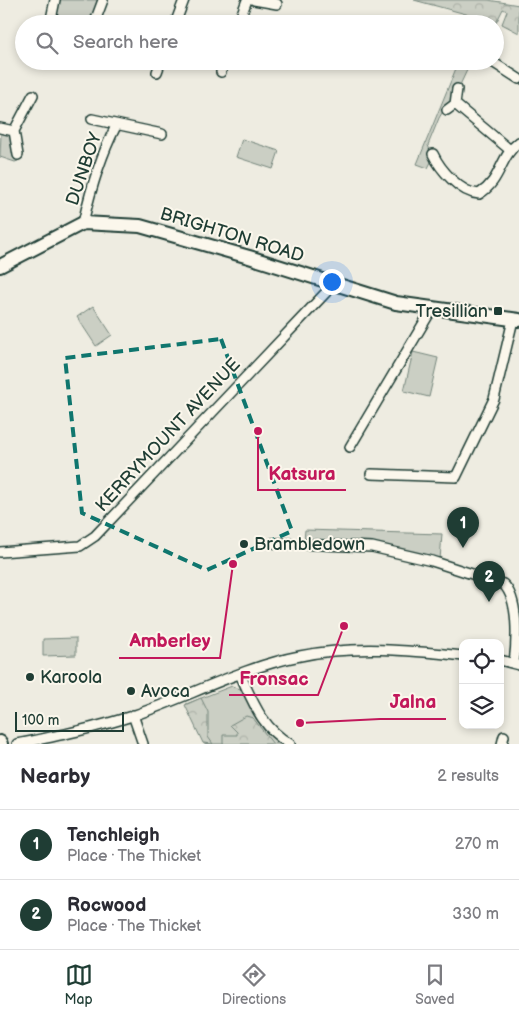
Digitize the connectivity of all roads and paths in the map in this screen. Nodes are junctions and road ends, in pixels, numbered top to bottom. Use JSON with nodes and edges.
{"nodes":[{"id":1,"x":56,"y":0,"type":"edge"},
{"id":2,"x":103,"y":0,"type":"edge"},
{"id":3,"x":184,"y":0,"type":"edge"},
{"id":4,"x":247,"y":0,"type":"edge"},
{"id":5,"x":254,"y":0,"type":"edge"},
{"id":6,"x":277,"y":4,"type":"dead end"},
{"id":7,"x":52,"y":15,"type":"edge"},
{"id":8,"x":97,"y":15,"type":"edge"},
{"id":9,"x":178,"y":15,"type":"edge"},
{"id":10,"x":241,"y":15,"type":"edge"},
{"id":11,"x":504,"y":69,"type":"edge"},
{"id":12,"x":519,"y":79,"type":"edge"},
{"id":13,"x":457,"y":89,"type":"dead end"},
{"id":14,"x":33,"y":95,"type":"dead end"},
{"id":15,"x":455,"y":104,"type":"junction"},
{"id":16,"x":447,"y":110,"type":"dead end"},
{"id":17,"x":92,"y":119,"type":"dead end"},
{"id":18,"x":116,"y":126,"type":"junction"},
{"id":19,"x":0,"y":128,"type":"edge"},
{"id":20,"x":14,"y":131,"type":"junction"},
{"id":21,"x":162,"y":134,"type":"dead end"},
{"id":22,"x":519,"y":142,"type":"edge"},
{"id":23,"x":510,"y":150,"type":"junction"},
{"id":24,"x":433,"y":154,"type":"dead end"},
{"id":25,"x":18,"y":156,"type":"dead end"},
{"id":26,"x":83,"y":222,"type":"junction"},
{"id":27,"x":1,"y":264,"type":"edge"},
{"id":28,"x":333,"y":285,"type":"junction"},
{"id":29,"x":432,"y":309,"type":"junction"},
{"id":30,"x":516,"y":320,"type":"edge"},
{"id":31,"x":350,"y":447,"type":"dead end"},
{"id":32,"x":371,"y":474,"type":"dead end"},
{"id":33,"x":273,"y":543,"type":"dead end"},
{"id":34,"x":0,"y":552,"type":"edge"},
{"id":35,"x":459,"y":656,"type":"edge"},
{"id":36,"x":516,"y":664,"type":"edge"},
{"id":37,"x":240,"y":674,"type":"junction"},
{"id":38,"x":133,"y":716,"type":"junction"},
{"id":39,"x":17,"y":744,"type":"edge"},
{"id":40,"x":143,"y":744,"type":"edge"},
{"id":41,"x":290,"y":744,"type":"edge"}],
"edges":[{"from":1,"to":7,"type":"street"},
{"from":2,"to":8,"type":"street"},
{"from":3,"to":9,"type":"street"},
{"from":4,"to":10,"type":"street"},
{"from":5,"to":6,"type":"street"},
{"from":11,"to":12,"type":"street"},
{"from":13,"to":15,"type":"street"},
{"from":14,"to":20,"type":"street"},
{"from":15,"to":16,"type":"street"},
{"from":15,"to":23,"type":"street"},
{"from":17,"to":18,"type":"street","name":"DUNBOY"},
{"from":18,"to":21,"type":"street","name":"DUNBOY"},
{"from":18,"to":26,"type":"street","name":"DUNBOY"},
{"from":19,"to":20,"type":"street"},
{"from":20,"to":25,"type":"street"},
{"from":22,"to":23,"type":"street"},
{"from":23,"to":24,"type":"street"},
{"from":26,"to":27,"type":"street"},
{"from":26,"to":28,"type":"street","name":"BRIGHTON ROAD"},
{"from":28,"to":29,"type":"street","name":"BRIGHTON ROAD"},
{"from":28,"to":34,"type":"street","name":"KERRYMOUNT AVENUE"},
{"from":29,"to":30,"type":"street","name":"BRIGHTON ROAD"},
{"from":29,"to":31,"type":"street"},
{"from":30,"to":32,"type":"street"},
{"from":33,"to":36,"type":"street"},
{"from":35,"to":37,"type":"street"},
{"from":37,"to":38,"type":"street"},
{"from":37,"to":41,"type":"street"},
{"from":38,"to":39,"type":"street"},
{"from":38,"to":40,"type":"street"}]}
